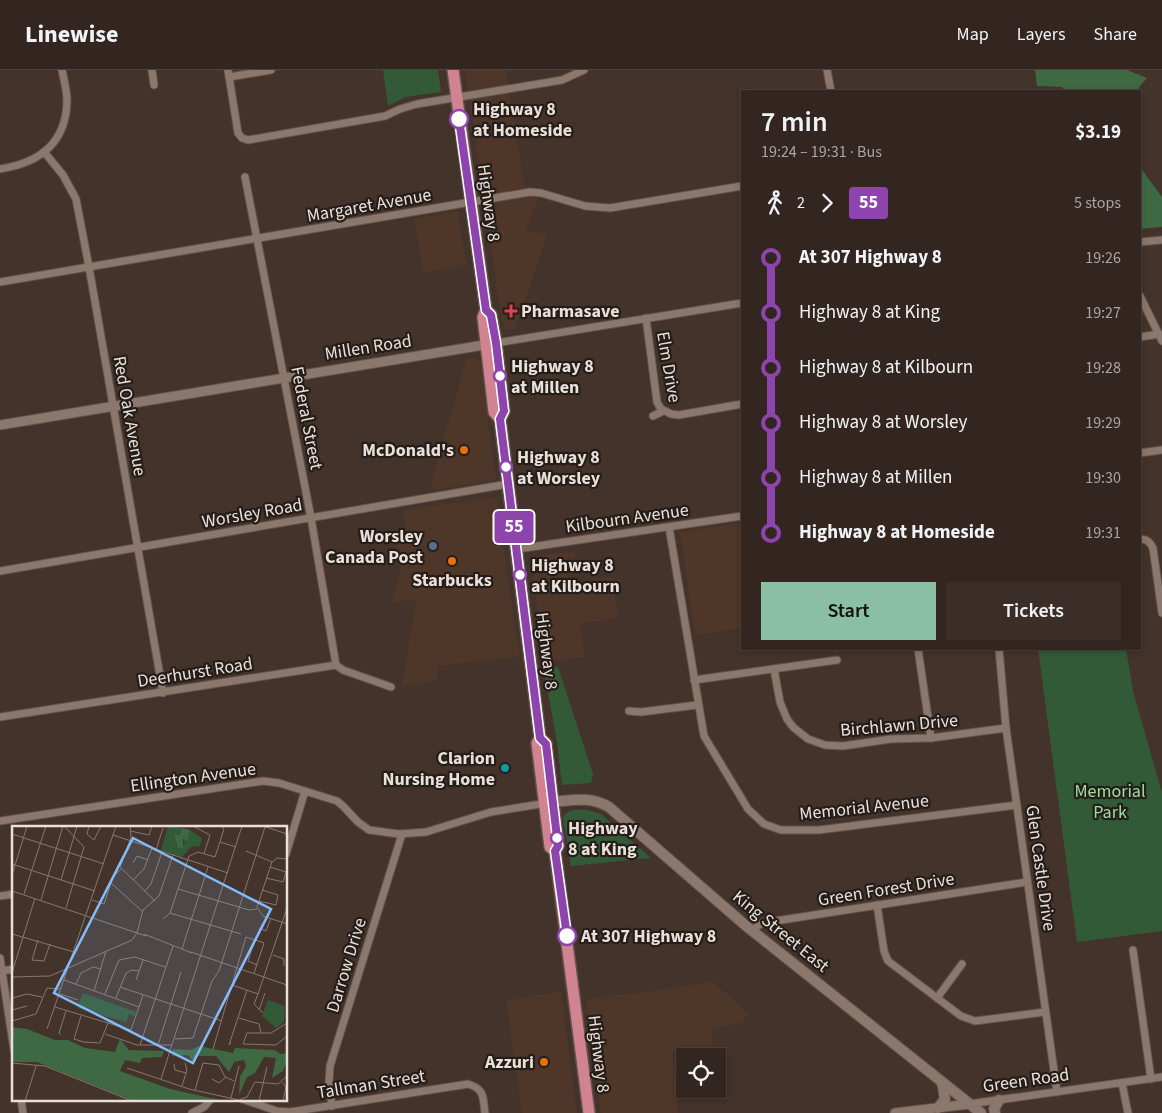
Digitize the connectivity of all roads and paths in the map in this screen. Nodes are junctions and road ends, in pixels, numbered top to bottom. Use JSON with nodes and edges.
{"nodes":[{"id":1,"x":62,"y":70,"type":"edge"},
{"id":2,"x":152,"y":70,"type":"edge"},
{"id":3,"x":271,"y":70,"type":"edge"},
{"id":4,"x":453,"y":70,"type":"edge"},
{"id":5,"x":827,"y":70,"type":"edge"},
{"id":6,"x":579,"y":71,"type":"edge"},
{"id":7,"x":229,"y":73,"type":"edge"},
{"id":8,"x":154,"y":85,"type":"dead end"},
{"id":9,"x":831,"y":90,"type":"edge"},
{"id":10,"x":456,"y":98,"type":"junction"},
{"id":11,"x":45,"y":153,"type":"junction"},
{"id":12,"x":0,"y":169,"type":"edge"},
{"id":13,"x":245,"y":176,"type":"dead end"},
{"id":14,"x":741,"y":186,"type":"edge"},
{"id":15,"x":471,"y":204,"type":"junction"},
{"id":16,"x":257,"y":240,"type":"junction"},
{"id":17,"x":1162,"y":240,"type":"edge"},
{"id":18,"x":1141,"y":242,"type":"edge"},
{"id":19,"x":90,"y":267,"type":"junction"},
{"id":20,"x":0,"y":282,"type":"edge"},
{"id":21,"x":1141,"y":298,"type":"edge"},
{"id":22,"x":741,"y":303,"type":"edge"},
{"id":23,"x":646,"y":318,"type":"junction"},
{"id":24,"x":1141,"y":337,"type":"edge"},
{"id":25,"x":1160,"y":337,"type":"edge"},
{"id":26,"x":491,"y":344,"type":"junction"},
{"id":27,"x":284,"y":378,"type":"junction"},
{"id":28,"x":741,"y":404,"type":"edge"},
{"id":29,"x":113,"y":407,"type":"junction"},
{"id":30,"x":663,"y":411,"type":"junction"},
{"id":31,"x":653,"y":416,"type":"dead end"},
{"id":32,"x":0,"y":426,"type":"edge"},
{"id":33,"x":1162,"y":450,"type":"edge"},
{"id":34,"x":1141,"y":453,"type":"edge"},
{"id":35,"x":508,"y":484,"type":"junction"},
{"id":36,"x":741,"y":516,"type":"edge"},
{"id":37,"x":311,"y":518,"type":"junction"},
{"id":38,"x":670,"y":527,"type":"junction"},
{"id":39,"x":1141,"y":539,"type":"edge"},
{"id":40,"x":138,"y":548,"type":"junction"},
{"id":41,"x":517,"y":549,"type":"junction"},
{"id":42,"x":0,"y":571,"type":"edge"},
{"id":43,"x":1162,"y":613,"type":"edge"},
{"id":44,"x":918,"y":650,"type":"edge"},
{"id":45,"x":998,"y":650,"type":"edge"},
{"id":46,"x":837,"y":660,"type":"dead end"},
{"id":47,"x":336,"y":665,"type":"junction"},
{"id":48,"x":774,"y":669,"type":"junction"},
{"id":49,"x":694,"y":680,"type":"junction"},
{"id":50,"x":391,"y":687,"type":"dead end"},
{"id":51,"x":163,"y":693,"type":"junction"},
{"id":52,"x":698,"y":705,"type":"junction"},
{"id":53,"x":629,"y":711,"type":"dead end"},
{"id":54,"x":0,"y":717,"type":"edge"},
{"id":55,"x":1006,"y":728,"type":"junction"},
{"id":56,"x":931,"y":738,"type":"junction"},
{"id":57,"x":305,"y":791,"type":"junction"},
{"id":58,"x":548,"y":802,"type":"junction"},
{"id":59,"x":1017,"y":805,"type":"junction"},
{"id":60,"x":0,"y":821,"type":"edge"},
{"id":61,"x":402,"y":834,"type":"junction"},
{"id":62,"x":288,"y":847,"type":"edge"},
{"id":63,"x":1027,"y":882,"type":"junction"},
{"id":64,"x":877,"y":905,"type":"junction"},
{"id":65,"x":752,"y":930,"type":"junction"},
{"id":66,"x":1133,"y":950,"type":"dead end"},
{"id":67,"x":0,"y":958,"type":"edge"},
{"id":68,"x":962,"y":964,"type":"dead end"},
{"id":69,"x":12,"y":969,"type":"edge"},
{"id":70,"x":2,"y":971,"type":"junction"},
{"id":71,"x":937,"y":998,"type":"junction"},
{"id":72,"x":1045,"y":1012,"type":"junction"},
{"id":73,"x":12,"y":1037,"type":"edge"},
{"id":74,"x":1162,"y":1077,"type":"edge"},
{"id":75,"x":1151,"y":1078,"type":"junction"},
{"id":76,"x":942,"y":1082,"type":"junction"},
{"id":77,"x":1122,"y":1083,"type":"junction"},
{"id":78,"x":1057,"y":1092,"type":"junction"},
{"id":79,"x":21,"y":1100,"type":"edge"},
{"id":80,"x":210,"y":1100,"type":"edge"},
{"id":81,"x":245,"y":1100,"type":"edge"},
{"id":82,"x":999,"y":1100,"type":"junction"},
{"id":83,"x":969,"y":1104,"type":"junction"},
{"id":84,"x":332,"y":1106,"type":"junction"},
{"id":85,"x":938,"y":1108,"type":"junction"},
{"id":86,"x":23,"y":1113,"type":"edge"},
{"id":87,"x":192,"y":1113,"type":"edge"},
{"id":88,"x":485,"y":1113,"type":"edge"},
{"id":89,"x":589,"y":1113,"type":"edge"},
{"id":90,"x":895,"y":1113,"type":"edge"},
{"id":91,"x":981,"y":1113,"type":"edge"},
{"id":92,"x":995,"y":1113,"type":"edge"},
{"id":93,"x":1128,"y":1113,"type":"edge"}],
"edges":[{"from":1,"to":11,"type":"street"},
{"from":2,"to":8,"type":"street"},
{"from":3,"to":7,"type":"street"},
{"from":4,"to":10,"type":"main road","name":"Highway 8"},
{"from":5,"to":9,"type":"street"},
{"from":6,"to":10,"type":"street"},
{"from":7,"to":10,"type":"street"},
{"from":10,"to":15,"type":"main road","name":"Highway 8"},
{"from":11,"to":12,"type":"street"},
{"from":11,"to":19,"type":"street","name":"Red Oak Avenue"},
{"from":13,"to":16,"type":"street","name":"Federal Street"},
{"from":14,"to":15,"type":"street","name":"Margaret Avenue"},
{"from":15,"to":16,"type":"street","name":"Margaret Avenue"},
{"from":15,"to":26,"type":"main road","name":"Highway 8"},
{"from":16,"to":19,"type":"street","name":"Margaret Avenue"},
{"from":16,"to":27,"type":"street","name":"Federal Street"},
{"from":17,"to":18,"type":"street"},
{"from":19,"to":20,"type":"street","name":"Margaret Avenue"},
{"from":19,"to":29,"type":"street","name":"Red Oak Avenue"},
{"from":21,"to":25,"type":"street"},
{"from":22,"to":23,"type":"street","name":"Millen Road"},
{"from":23,"to":26,"type":"street","name":"Millen Road"},
{"from":23,"to":30,"type":"street","name":"Elm Drive"},
{"from":24,"to":25,"type":"street"},
{"from":26,"to":27,"type":"street","name":"Millen Road"},
{"from":26,"to":35,"type":"main road","name":"Highway 8"},
{"from":27,"to":29,"type":"street","name":"Millen Road"},
{"from":27,"to":37,"type":"street","name":"Federal Street"},
{"from":28,"to":30,"type":"street"},
{"from":29,"to":32,"type":"street","name":"Millen Road"},
{"from":29,"to":40,"type":"street","name":"Red Oak Avenue"},
{"from":30,"to":31,"type":"street","name":"Elm Drive"},
{"from":33,"to":34,"type":"street"},
{"from":35,"to":37,"type":"street","name":"Worsley Road"},
{"from":35,"to":41,"type":"main road","name":"Highway 8"},
{"from":36,"to":38,"type":"street","name":"Kilbourn Avenue"},
{"from":37,"to":40,"type":"street","name":"Worsley Road"},
{"from":37,"to":47,"type":"street","name":"Federal Street"},
{"from":38,"to":41,"type":"street","name":"Kilbourn Avenue"},
{"from":38,"to":49,"type":"street","name":"Memorial Avenue"},
{"from":39,"to":43,"type":"street"},
{"from":40,"to":42,"type":"street","name":"Worsley Road"},
{"from":40,"to":51,"type":"street","name":"Red Oak Avenue"},
{"from":41,"to":58,"type":"main road","name":"Highway 8"},
{"from":44,"to":56,"type":"street"},
{"from":45,"to":55,"type":"street","name":"Glen Castle Drive"},
{"from":46,"to":48,"type":"street"},
{"from":47,"to":50,"type":"street"},
{"from":47,"to":51,"type":"street","name":"Deerhurst Road"},
{"from":48,"to":49,"type":"street"},
{"from":48,"to":56,"type":"street","name":"Birchlawn Drive"},
{"from":49,"to":52,"type":"street","name":"Memorial Avenue"},
{"from":51,"to":54,"type":"street","name":"Deerhurst Road"},
{"from":52,"to":53,"type":"street"},
{"from":52,"to":59,"type":"street","name":"Memorial Avenue"},
{"from":55,"to":56,"type":"street","name":"Birchlawn Drive"},
{"from":55,"to":59,"type":"street","name":"Glen Castle Drive"},
{"from":57,"to":60,"type":"street","name":"Ellington Avenue"},
{"from":57,"to":61,"type":"street","name":"Ellington Avenue"},
{"from":57,"to":62,"type":"street"},
{"from":58,"to":61,"type":"street","name":"Ellington Avenue"},
{"from":58,"to":65,"type":"main road","name":"King Street East"},
{"from":58,"to":89,"type":"main road","name":"Highway 8"},
{"from":59,"to":63,"type":"street","name":"Glen Castle Drive"},
{"from":61,"to":84,"type":"street","name":"Darrow Drive"},
{"from":63,"to":64,"type":"street","name":"Green Forest Drive"},
{"from":63,"to":72,"type":"street","name":"Glen Castle Drive"},
{"from":64,"to":65,"type":"street","name":"Green Forest Drive"},
{"from":64,"to":71,"type":"street"},
{"from":65,"to":76,"type":"main road","name":"King Street East"},
{"from":66,"to":75,"type":"street"},
{"from":67,"to":70,"type":"street"},
{"from":68,"to":71,"type":"street"},
{"from":69,"to":70,"type":"street"},
{"from":70,"to":73,"type":"street"},
{"from":71,"to":72,"type":"street"},
{"from":72,"to":78,"type":"street","name":"Glen Castle Drive"},
{"from":74,"to":75,"type":"street","name":"Green Road"},
{"from":75,"to":77,"type":"street","name":"Green Road"},
{"from":76,"to":83,"type":"main road","name":"King Street East"},
{"from":76,"to":85,"type":"main road"},
{"from":77,"to":78,"type":"street","name":"Green Road"},
{"from":77,"to":93,"type":"street"},
{"from":78,"to":82,"type":"street","name":"Green Road"},
{"from":79,"to":86,"type":"street"},
{"from":80,"to":87,"type":"street"},
{"from":81,"to":84,"type":"street","name":"Tallman Street"},
{"from":82,"to":83,"type":"street","name":"Green Road"},
{"from":82,"to":92,"type":"main road"},
{"from":83,"to":85,"type":"street","name":"Green Road"},
{"from":83,"to":91,"type":"main road","name":"King Street East"},
{"from":84,"to":88,"type":"street","name":"Tallman Street"},
{"from":85,"to":90,"type":"street","name":"Green Road"}]}
